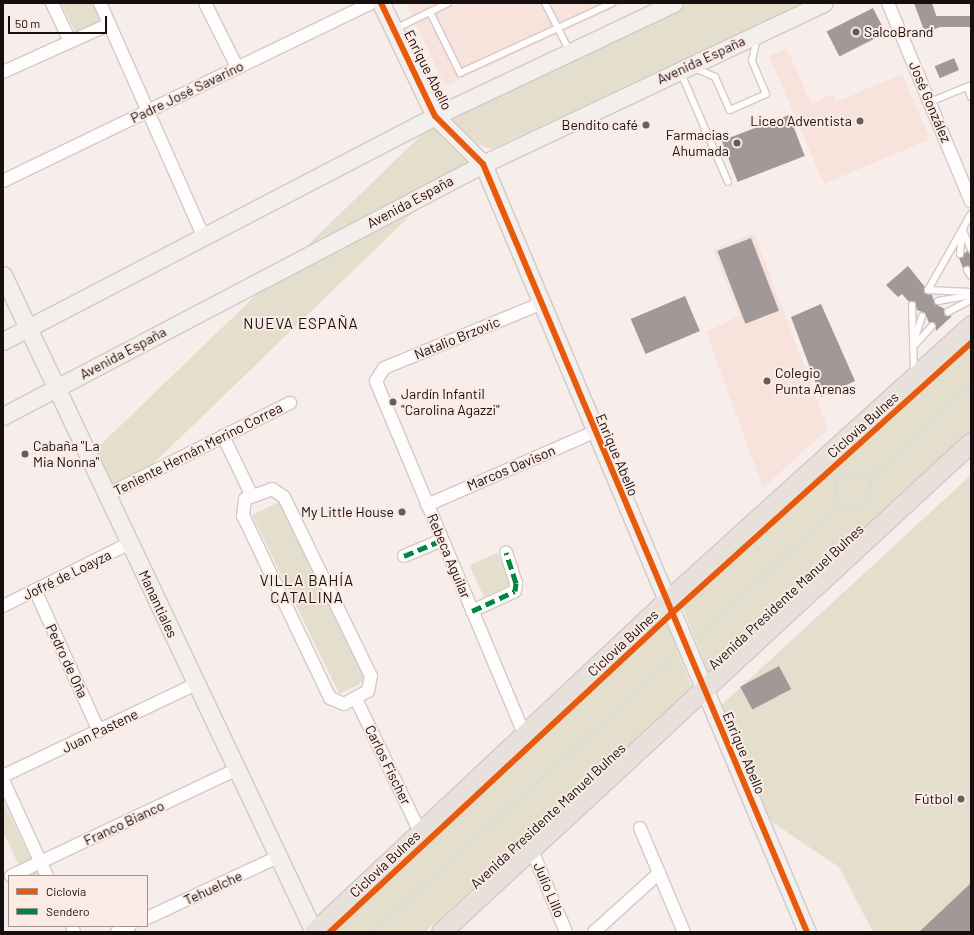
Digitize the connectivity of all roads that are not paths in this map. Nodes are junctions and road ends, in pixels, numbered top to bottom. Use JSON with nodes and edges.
{"nodes":[{"id":1,"x":52,"y":3,"type":"edge"},
{"id":2,"x":100,"y":3,"type":"edge"},
{"id":3,"x":205,"y":3,"type":"edge"},
{"id":4,"x":372,"y":3,"type":"edge"},
{"id":5,"x":381,"y":3,"type":"edge"},
{"id":6,"x":448,"y":3,"type":"edge"},
{"id":7,"x":545,"y":3,"type":"edge"},
{"id":8,"x":612,"y":3,"type":"edge"},
{"id":9,"x":674,"y":3,"type":"edge"},
{"id":10,"x":824,"y":3,"type":"edge"},
{"id":11,"x":888,"y":3,"type":"edge"},
{"id":12,"x":430,"y":12,"type":"junction"},
{"id":13,"x":110,"y":24,"type":"junction"},
{"id":14,"x":558,"y":28,"type":"junction"},
{"id":15,"x":394,"y":29,"type":"junction"},
{"id":16,"x":757,"y":34,"type":"junction"},
{"id":17,"x":70,"y":41,"type":"junction"},
{"id":18,"x":570,"y":52,"type":"junction"},
{"id":19,"x":237,"y":67,"type":"junction"},
{"id":20,"x":685,"y":68,"type":"junction"},
{"id":21,"x":3,"y":72,"type":"edge"},
{"id":22,"x":969,"y":86,"type":"edge"},
{"id":23,"x":971,"y":97,"type":"edge"},
{"id":24,"x":930,"y":102,"type":"junction"},
{"id":25,"x":149,"y":111,"type":"junction"},
{"id":26,"x":435,"y":116,"type":"junction"},
{"id":27,"x":483,"y":164,"type":"junction"},
{"id":28,"x":3,"y":181,"type":"edge"},
{"id":29,"x":728,"y":182,"type":"dead end"},
{"id":30,"x":971,"y":201,"type":"edge"},
{"id":31,"x":971,"y":214,"type":"edge"},
{"id":32,"x":962,"y":230,"type":"junction"},
{"id":33,"x":203,"y":235,"type":"junction"},
{"id":34,"x":971,"y":249,"type":"edge"},
{"id":35,"x":960,"y":254,"type":"dead end"},
{"id":36,"x":967,"y":270,"type":"dead end"},
{"id":37,"x":3,"y":275,"type":"edge"},
{"id":38,"x":971,"y":276,"type":"edge"},
{"id":39,"x":971,"y":292,"type":"edge"},
{"id":40,"x":971,"y":295,"type":"edge"},
{"id":41,"x":971,"y":300,"type":"edge"},
{"id":42,"x":938,"y":301,"type":"dead end"},
{"id":43,"x":540,"y":304,"type":"junction"},
{"id":44,"x":912,"y":304,"type":"dead end"},
{"id":45,"x":948,"y":312,"type":"dead end"},
{"id":46,"x":922,"y":316,"type":"dead end"},
{"id":47,"x":971,"y":325,"type":"edge"},
{"id":48,"x":932,"y":326,"type":"dead end"},
{"id":49,"x":28,"y":328,"type":"junction"},
{"id":50,"x":3,"y":341,"type":"edge"},
{"id":51,"x":912,"y":348,"type":"junction"},
{"id":52,"x":377,"y":375,"type":"joint"},
{"id":53,"x":914,"y":376,"type":"junction"},
{"id":54,"x":56,"y":388,"type":"junction"},
{"id":55,"x":290,"y":403,"type":"dead end"},
{"id":56,"x":3,"y":416,"type":"edge"},
{"id":57,"x":594,"y":432,"type":"junction"},
{"id":58,"x":223,"y":436,"type":"junction"},
{"id":59,"x":971,"y":442,"type":"edge"},
{"id":60,"x":107,"y":494,"type":"junction"},
{"id":61,"x":252,"y":496,"type":"junction"},
{"id":62,"x":427,"y":504,"type":"junction"},
{"id":63,"x":442,"y":540,"type":"junction"},
{"id":64,"x":130,"y":544,"type":"junction"},
{"id":65,"x":506,"y":554,"type":"dead end"},
{"id":66,"x":404,"y":556,"type":"dead end"},
{"id":67,"x":35,"y":590,"type":"junction"},
{"id":68,"x":666,"y":602,"type":"junction"},
{"id":69,"x":3,"y":606,"type":"edge"},
{"id":70,"x":472,"y":611,"type":"junction"},
{"id":71,"x":196,"y":684,"type":"junction"},
{"id":72,"x":703,"y":689,"type":"junction"},
{"id":73,"x":356,"y":699,"type":"junction"},
{"id":74,"x":100,"y":731,"type":"junction"},
{"id":75,"x":525,"y":736,"type":"junction"},
{"id":76,"x":237,"y":769,"type":"junction"},
{"id":77,"x":3,"y":776,"type":"edge"},
{"id":78,"x":3,"y":780,"type":"edge"},
{"id":79,"x":640,"y":828,"type":"dead end"},
{"id":80,"x":420,"y":832,"type":"junction"},
{"id":81,"x":531,"y":848,"type":"junction"},
{"id":82,"x":278,"y":857,"type":"junction"},
{"id":83,"x":41,"y":862,"type":"junction"},
{"id":84,"x":659,"y":873,"type":"junction"},
{"id":85,"x":14,"y":875,"type":"edge"},
{"id":86,"x":47,"y":875,"type":"edge"},
{"id":87,"x":148,"y":918,"type":"edge"},
{"id":88,"x":128,"y":927,"type":"edge"},
{"id":89,"x":117,"y":932,"type":"edge"},
{"id":90,"x":314,"y":932,"type":"edge"},
{"id":91,"x":441,"y":932,"type":"edge"},
{"id":92,"x":566,"y":932,"type":"edge"},
{"id":93,"x":594,"y":932,"type":"edge"},
{"id":94,"x":684,"y":932,"type":"edge"},
{"id":95,"x":807,"y":932,"type":"edge"}],
"edges":[{"from":1,"to":17,"type":"street"},
{"from":2,"to":13,"type":"street"},
{"from":3,"to":19,"type":"street"},
{"from":4,"to":19,"type":"street","name":"Padre José Savarino"},
{"from":5,"to":15,"type":"main road","name":"Enrique Abello"},
{"from":6,"to":12,"type":"lane"},
{"from":7,"to":14,"type":"lane"},
{"from":8,"to":14,"type":"lane"},
{"from":9,"to":18,"type":"main road"},
{"from":10,"to":16,"type":"main road","name":"Avenida España"},
{"from":11,"to":24,"type":"street","name":"José González"},
{"from":12,"to":14,"type":"lane"},
{"from":12,"to":15,"type":"lane"},
{"from":13,"to":17,"type":"street"},
{"from":13,"to":25,"type":"street"},
{"from":14,"to":18,"type":"lane"},
{"from":15,"to":26,"type":"main road","name":"Enrique Abello"},
{"from":16,"to":20,"type":"main road","name":"Avenida España"},
{"from":16,"to":20,"type":"lane"},
{"from":17,"to":21,"type":"street"},
{"from":18,"to":26,"type":"main road"},
{"from":19,"to":25,"type":"street","name":"Padre José Savarino"},
{"from":20,"to":27,"type":"main road","name":"Avenida España"},
{"from":20,"to":29,"type":"lane"},
{"from":22,"to":23,"type":"lane"},
{"from":22,"to":24,"type":"lane"},
{"from":24,"to":30,"type":"street","name":"José González"},
{"from":25,"to":28,"type":"street","name":"Padre José Savarino"},
{"from":25,"to":33,"type":"street"},
{"from":26,"to":27,"type":"main road","name":"Enrique Abello"},
{"from":26,"to":33,"type":"main road"},
{"from":27,"to":43,"type":"main road","name":"Enrique Abello"},
{"from":27,"to":54,"type":"main road","name":"Avenida España"},
{"from":31,"to":32,"type":"lane"},
{"from":32,"to":34,"type":"lane"},
{"from":32,"to":35,"type":"lane"},
{"from":32,"to":39,"type":"lane"},
{"from":33,"to":49,"type":"main road"},
{"from":36,"to":38,"type":"lane"},
{"from":37,"to":49,"type":"main road","name":"Manantiales"},
{"from":40,"to":42,"type":"lane"},
{"from":41,"to":45,"type":"lane"},
{"from":43,"to":52,"type":"street","name":"Natalio Brzovic"},
{"from":43,"to":57,"type":"main road","name":"Enrique Abello"},
{"from":44,"to":51,"type":"lane"},
{"from":46,"to":51,"type":"lane"},
{"from":47,"to":53,"type":"main road"},
{"from":48,"to":51,"type":"lane"},
{"from":49,"to":50,"type":"main road"},
{"from":49,"to":54,"type":"main road","name":"Manantiales"},
{"from":51,"to":53,"type":"lane"},
{"from":52,"to":62,"type":"street","name":"Rebeca Aguilar"},
{"from":53,"to":68,"type":"main road"},
{"from":54,"to":56,"type":"main road","name":"Avenida España"},
{"from":54,"to":60,"type":"main road","name":"Manantiales"},
{"from":55,"to":58,"type":"street","name":"Teniente Hernán Merino Correa"},
{"from":57,"to":62,"type":"street","name":"Marcos Davison"},
{"from":57,"to":68,"type":"main road","name":"Enrique Abello"},
{"from":58,"to":60,"type":"street","name":"Teniente Hernán Merino Correa"},
{"from":58,"to":61,"type":"street"},
{"from":59,"to":72,"type":"main road","name":"Avenida Presidente Manuel Bulnes"},
{"from":60,"to":64,"type":"main road","name":"Manantiales"},
{"from":61,"to":73,"type":"street"},
{"from":61,"to":73,"type":"street"},
{"from":62,"to":63,"type":"street","name":"Rebeca Aguilar"},
{"from":63,"to":66,"type":"street"},
{"from":63,"to":70,"type":"street","name":"Rebeca Aguilar"},
{"from":64,"to":67,"type":"street","name":"Jofré de Loayza"},
{"from":64,"to":71,"type":"main road","name":"Manantiales"},
{"from":65,"to":70,"type":"street"},
{"from":67,"to":69,"type":"street","name":"Jofré de Loayza"},
{"from":67,"to":74,"type":"street","name":"Pedro de Oña"},
{"from":68,"to":72,"type":"main road","name":"Enrique Abello"},
{"from":68,"to":75,"type":"main road"},
{"from":70,"to":75,"type":"street","name":"Rebeca Aguilar"},
{"from":71,"to":74,"type":"street","name":"Juan Pastene"},
{"from":71,"to":76,"type":"main road","name":"Manantiales"},
{"from":72,"to":81,"type":"main road","name":"Avenida Presidente Manuel Bulnes"},
{"from":72,"to":95,"type":"main road","name":"Enrique Abello"},
{"from":73,"to":80,"type":"street","name":"Carlos Fischer"},
{"from":74,"to":77,"type":"street","name":"Juan Pastene"},
{"from":75,"to":80,"type":"main road"},
{"from":76,"to":82,"type":"main road","name":"Manantiales"},
{"from":76,"to":83,"type":"street","name":"Franco Bianco"},
{"from":78,"to":83,"type":"street"},
{"from":79,"to":84,"type":"street"},
{"from":80,"to":90,"type":"main road"},
{"from":81,"to":91,"type":"main road","name":"Avenida Presidente Manuel Bulnes"},
{"from":81,"to":92,"type":"street","name":"Julio Lillo"},
{"from":82,"to":87,"type":"street","name":"Tehuelche"},
{"from":82,"to":90,"type":"main road","name":"Manantiales"},
{"from":83,"to":85,"type":"street","name":"Franco Bianco"},
{"from":83,"to":86,"type":"street"},
{"from":84,"to":93,"type":"street"},
{"from":84,"to":94,"type":"street"},
{"from":88,"to":89,"type":"street"}]}
